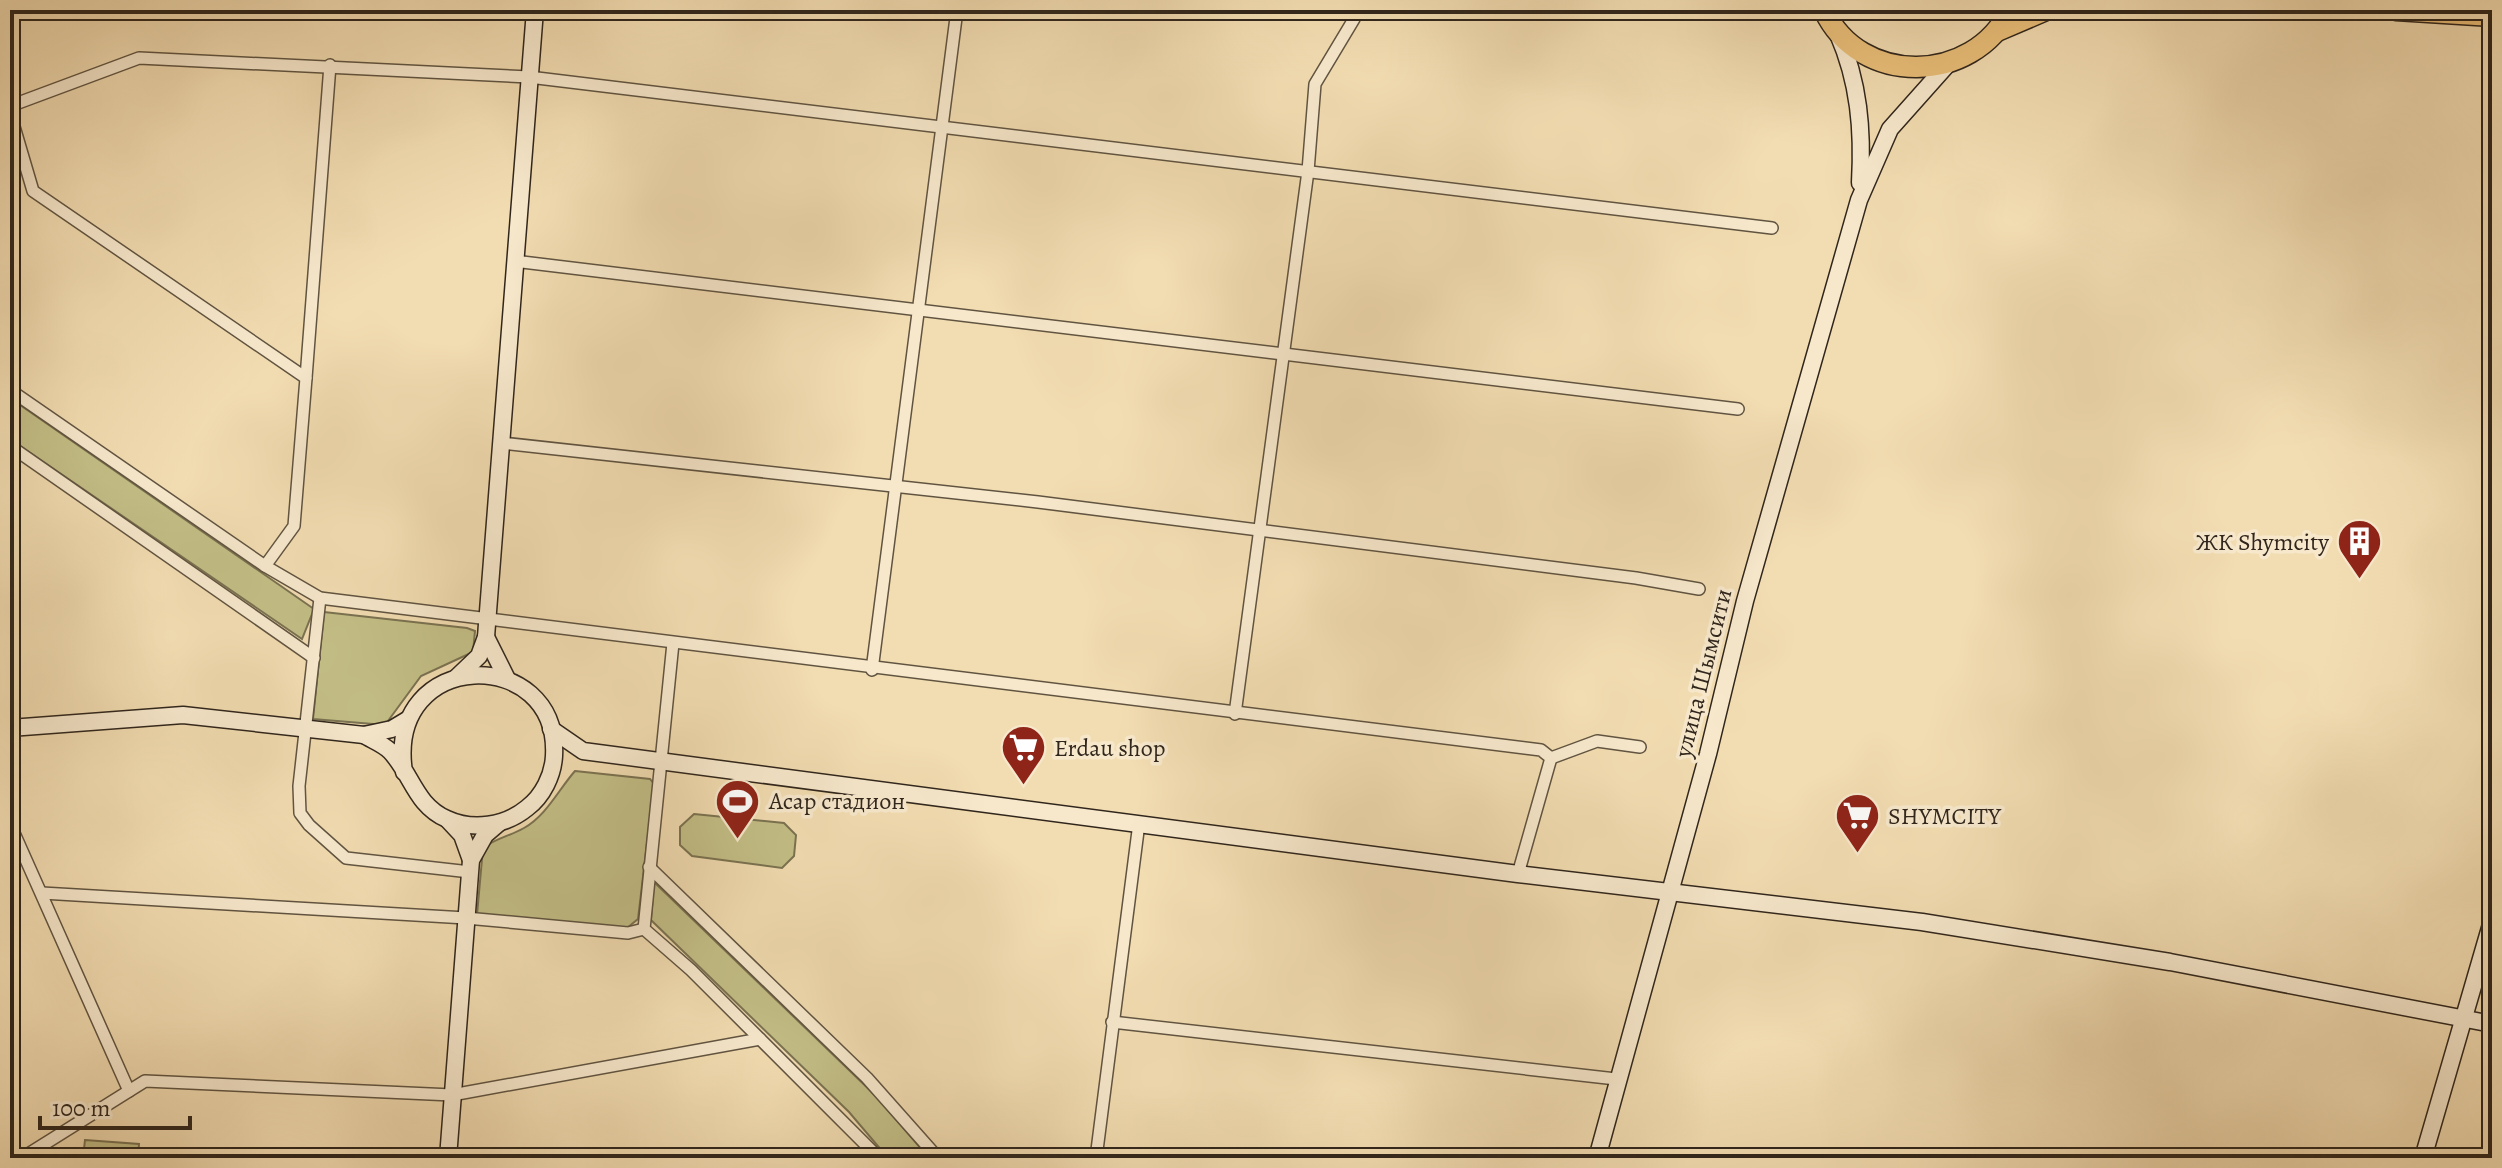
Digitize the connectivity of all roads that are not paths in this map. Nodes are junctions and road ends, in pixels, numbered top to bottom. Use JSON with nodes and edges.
{"nodes":[{"id":1,"x":535,"y":10,"type":"edge"},
{"id":2,"x":957,"y":10,"type":"edge"},
{"id":3,"x":1356,"y":10,"type":"edge"},
{"id":4,"x":2010,"y":10,"type":"edge"},
{"id":5,"x":2046,"y":10,"type":"edge"},
{"id":6,"x":2396,"y":10,"type":"edge"},
{"id":7,"x":1827,"y":16,"type":"edge"},
{"id":8,"x":2492,"y":16,"type":"edge"},
{"id":9,"x":1997,"y":31,"type":"junction"},
{"id":10,"x":330,"y":65,"type":"junction"},
{"id":11,"x":1947,"y":65,"type":"junction"},
{"id":12,"x":529,"y":77,"type":"junction"},
{"id":13,"x":10,"y":106,"type":"edge"},
{"id":14,"x":10,"y":113,"type":"edge"},
{"id":15,"x":940,"y":127,"type":"junction"},
{"id":16,"x":1308,"y":171,"type":"junction"},
{"id":17,"x":1859,"y":200,"type":"junction"},
{"id":18,"x":1772,"y":228,"type":"dead end"},
{"id":19,"x":514,"y":261,"type":"junction"},
{"id":20,"x":917,"y":309,"type":"junction"},
{"id":21,"x":1283,"y":354,"type":"junction"},
{"id":22,"x":306,"y":378,"type":"junction"},
{"id":23,"x":10,"y":390,"type":"edge"},
{"id":24,"x":1738,"y":409,"type":"dead end"},
{"id":25,"x":502,"y":443,"type":"junction"},
{"id":26,"x":10,"y":446,"type":"edge"},
{"id":27,"x":897,"y":486,"type":"junction"},
{"id":28,"x":1259,"y":532,"type":"junction"},
{"id":29,"x":265,"y":566,"type":"junction"},
{"id":30,"x":1699,"y":589,"type":"dead end"},
{"id":31,"x":320,"y":598,"type":"junction"},
{"id":32,"x":486,"y":618,"type":"junction"},
{"id":33,"x":486,"y":637,"type":"junction"},
{"id":34,"x":673,"y":643,"type":"junction"},
{"id":35,"x":314,"y":658,"type":"junction"},
{"id":36,"x":872,"y":670,"type":"junction"},
{"id":37,"x":457,"y":677,"type":"junction"},
{"id":38,"x":507,"y":679,"type":"junction"},
{"id":39,"x":1235,"y":714,"type":"junction"},
{"id":40,"x":407,"y":720,"type":"junction"},
{"id":41,"x":305,"y":726,"type":"junction"},
{"id":42,"x":10,"y":728,"type":"edge"},
{"id":43,"x":551,"y":729,"type":"junction"},
{"id":44,"x":364,"y":735,"type":"junction"},
{"id":45,"x":1640,"y":747,"type":"dead end"},
{"id":46,"x":583,"y":751,"type":"junction"},
{"id":47,"x":1551,"y":758,"type":"junction"},
{"id":48,"x":660,"y":761,"type":"junction"},
{"id":49,"x":404,"y":772,"type":"junction"},
{"id":50,"x":548,"y":779,"type":"junction"},
{"id":51,"x":448,"y":820,"type":"junction"},
{"id":52,"x":499,"y":823,"type":"junction"},
{"id":53,"x":1139,"y":823,"type":"junction"},
{"id":54,"x":10,"y":824,"type":"edge"},
{"id":55,"x":470,"y":866,"type":"junction"},
{"id":56,"x":649,"y":867,"type":"junction"},
{"id":57,"x":1518,"y":874,"type":"junction"},
{"id":58,"x":1667,"y":892,"type":"junction"},
{"id":59,"x":42,"y":893,"type":"junction"},
{"id":60,"x":466,"y":918,"type":"junction"},
{"id":61,"x":2492,"y":921,"type":"edge"},
{"id":62,"x":644,"y":929,"type":"junction"},
{"id":63,"x":2465,"y":1018,"type":"junction"},
{"id":64,"x":1112,"y":1022,"type":"junction"},
{"id":65,"x":2492,"y":1024,"type":"edge"},
{"id":66,"x":760,"y":1039,"type":"junction"},
{"id":67,"x":1616,"y":1079,"type":"junction"},
{"id":68,"x":129,"y":1091,"type":"junction"},
{"id":69,"x":452,"y":1095,"type":"junction"},
{"id":70,"x":22,"y":1158,"type":"edge"},
{"id":71,"x":448,"y":1158,"type":"edge"},
{"id":72,"x":879,"y":1158,"type":"edge"},
{"id":73,"x":938,"y":1158,"type":"edge"},
{"id":74,"x":1096,"y":1158,"type":"edge"},
{"id":75,"x":1597,"y":1158,"type":"edge"},
{"id":76,"x":2423,"y":1158,"type":"edge"}],
"edges":[{"from":1,"to":12,"type":"street"},
{"from":2,"to":15,"type":"street"},
{"from":3,"to":16,"type":"street"},
{"from":4,"to":9,"type":"highway"},
{"from":5,"to":9,"type":"highway"},
{"from":6,"to":8,"type":"highway"},
{"from":7,"to":11,"type":"highway"},
{"from":7,"to":17,"type":"street","name":"улица Шымсити"},
{"from":9,"to":11,"type":"highway"},
{"from":10,"to":12,"type":"street"},
{"from":10,"to":13,"type":"street"},
{"from":10,"to":22,"type":"street"},
{"from":11,"to":17,"type":"street","name":"улица Шымсити"},
{"from":12,"to":15,"type":"street"},
{"from":12,"to":19,"type":"street"},
{"from":14,"to":22,"type":"street"},
{"from":15,"to":16,"type":"street"},
{"from":15,"to":20,"type":"street"},
{"from":16,"to":18,"type":"street"},
{"from":16,"to":21,"type":"street"},
{"from":17,"to":58,"type":"street","name":"улица Шымсити"},
{"from":19,"to":20,"type":"street"},
{"from":19,"to":25,"type":"street"},
{"from":20,"to":21,"type":"street"},
{"from":20,"to":27,"type":"street"},
{"from":21,"to":24,"type":"street"},
{"from":21,"to":28,"type":"street"},
{"from":22,"to":29,"type":"street"},
{"from":23,"to":29,"type":"street"},
{"from":25,"to":27,"type":"street"},
{"from":25,"to":32,"type":"street"},
{"from":26,"to":35,"type":"street"},
{"from":27,"to":28,"type":"street"},
{"from":27,"to":36,"type":"street"},
{"from":28,"to":30,"type":"street"},
{"from":28,"to":39,"type":"street"},
{"from":29,"to":31,"type":"street"},
{"from":31,"to":32,"type":"street"},
{"from":31,"to":35,"type":"street"},
{"from":32,"to":33,"type":"street"},
{"from":32,"to":34,"type":"street"},
{"from":33,"to":37,"type":"street"},
{"from":33,"to":38,"type":"street"},
{"from":34,"to":36,"type":"street"},
{"from":34,"to":48,"type":"street"},
{"from":35,"to":41,"type":"street"},
{"from":36,"to":39,"type":"street"},
{"from":37,"to":38,"type":"street"},
{"from":37,"to":40,"type":"street"},
{"from":38,"to":43,"type":"street"},
{"from":39,"to":47,"type":"street"},
{"from":40,"to":44,"type":"street"},
{"from":40,"to":49,"type":"street"},
{"from":41,"to":42,"type":"street"},
{"from":41,"to":44,"type":"street"},
{"from":41,"to":55,"type":"street"},
{"from":43,"to":46,"type":"street"},
{"from":43,"to":50,"type":"street"},
{"from":44,"to":49,"type":"street"},
{"from":45,"to":47,"type":"street"},
{"from":46,"to":48,"type":"street"},
{"from":46,"to":50,"type":"street"},
{"from":47,"to":57,"type":"street"},
{"from":48,"to":53,"type":"street"},
{"from":48,"to":56,"type":"street"},
{"from":49,"to":51,"type":"street"},
{"from":50,"to":52,"type":"street"},
{"from":51,"to":52,"type":"street"},
{"from":51,"to":55,"type":"street"},
{"from":52,"to":55,"type":"street"},
{"from":53,"to":57,"type":"street"},
{"from":53,"to":64,"type":"street"},
{"from":54,"to":59,"type":"street"},
{"from":55,"to":60,"type":"street"},
{"from":56,"to":62,"type":"street"},
{"from":56,"to":73,"type":"street"},
{"from":57,"to":58,"type":"street"},
{"from":58,"to":63,"type":"street"},
{"from":58,"to":67,"type":"street","name":"улица Шымсити"},
{"from":59,"to":60,"type":"street"},
{"from":59,"to":68,"type":"street"},
{"from":60,"to":62,"type":"street"},
{"from":60,"to":69,"type":"street"},
{"from":61,"to":63,"type":"street"},
{"from":62,"to":66,"type":"street"},
{"from":63,"to":65,"type":"street"},
{"from":63,"to":76,"type":"street"},
{"from":64,"to":67,"type":"street"},
{"from":64,"to":74,"type":"street"},
{"from":66,"to":69,"type":"street"},
{"from":66,"to":72,"type":"street"},
{"from":67,"to":75,"type":"street","name":"улица Шымсити"},
{"from":68,"to":69,"type":"street"},
{"from":68,"to":70,"type":"street"},
{"from":69,"to":71,"type":"street"}]}
